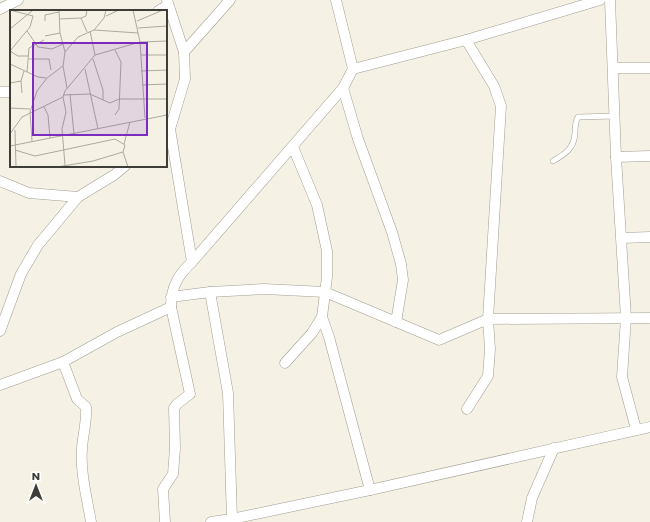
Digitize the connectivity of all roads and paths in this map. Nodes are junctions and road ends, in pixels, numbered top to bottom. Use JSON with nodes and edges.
{"nodes":[{"id":1,"x":230,"y":0,"type":"edge"},
{"id":2,"x":336,"y":0,"type":"edge"},
{"id":3,"x":600,"y":0,"type":"edge"},
{"id":4,"x":610,"y":0,"type":"edge"},
{"id":5,"x":13,"y":3,"type":"edge"},
{"id":6,"x":167,"y":3,"type":"edge"},
{"id":7,"x":0,"y":9,"type":"edge"},
{"id":8,"x":159,"y":10,"type":"edge"},
{"id":9,"x":466,"y":40,"type":"junction"},
{"id":10,"x":184,"y":52,"type":"junction"},
{"id":11,"x":614,"y":68,"type":"junction"},
{"id":12,"x":650,"y":68,"type":"edge"},
{"id":13,"x":353,"y":70,"type":"junction"},
{"id":14,"x":344,"y":88,"type":"junction"},
{"id":15,"x":614,"y":116,"type":"junction"},
{"id":16,"x":168,"y":131,"type":"edge"},
{"id":17,"x":293,"y":146,"type":"junction"},
{"id":18,"x":650,"y":156,"type":"edge"},
{"id":19,"x":616,"y":157,"type":"junction"},
{"id":20,"x":553,"y":161,"type":"dead end"},
{"id":21,"x":124,"y":167,"type":"edge"},
{"id":22,"x":0,"y":181,"type":"edge"},
{"id":23,"x":78,"y":197,"type":"junction"},
{"id":24,"x":650,"y":237,"type":"edge"},
{"id":25,"x":622,"y":238,"type":"junction"},
{"id":26,"x":192,"y":262,"type":"junction"},
{"id":27,"x":210,"y":292,"type":"junction"},
{"id":28,"x":325,"y":292,"type":"junction"},
{"id":29,"x":171,"y":302,"type":"junction"},
{"id":30,"x":322,"y":317,"type":"junction"},
{"id":31,"x":626,"y":318,"type":"junction"},
{"id":32,"x":650,"y":318,"type":"edge"},
{"id":33,"x":488,"y":319,"type":"junction"},
{"id":34,"x":396,"y":322,"type":"junction"},
{"id":35,"x":0,"y":331,"type":"edge"},
{"id":36,"x":63,"y":362,"type":"junction"},
{"id":37,"x":285,"y":363,"type":"dead end"},
{"id":38,"x":0,"y":385,"type":"edge"},
{"id":39,"x":467,"y":409,"type":"dead end"},
{"id":40,"x":650,"y":427,"type":"edge"},
{"id":41,"x":636,"y":429,"type":"junction"},
{"id":42,"x":554,"y":448,"type":"junction"},
{"id":43,"x":370,"y":490,"type":"junction"},
{"id":44,"x":232,"y":519,"type":"junction"},
{"id":45,"x":90,"y":522,"type":"edge"},
{"id":46,"x":165,"y":522,"type":"edge"},
{"id":47,"x":210,"y":522,"type":"edge"},
{"id":48,"x":527,"y":522,"type":"edge"}],
"edges":[{"from":1,"to":10,"type":"street"},
{"from":2,"to":13,"type":"street"},
{"from":3,"to":9,"type":"street"},
{"from":4,"to":11,"type":"street"},
{"from":5,"to":7,"type":"street"},
{"from":6,"to":8,"type":"street"},
{"from":6,"to":10,"type":"street"},
{"from":9,"to":13,"type":"street"},
{"from":9,"to":33,"type":"street"},
{"from":10,"to":16,"type":"street"},
{"from":11,"to":12,"type":"street"},
{"from":11,"to":15,"type":"street"},
{"from":13,"to":14,"type":"street"},
{"from":14,"to":17,"type":"street"},
{"from":14,"to":34,"type":"street"},
{"from":15,"to":19,"type":"street"},
{"from":15,"to":20,"type":"lane"},
{"from":16,"to":26,"type":"street"},
{"from":17,"to":26,"type":"street"},
{"from":17,"to":28,"type":"street"},
{"from":18,"to":19,"type":"street"},
{"from":19,"to":25,"type":"street"},
{"from":21,"to":23,"type":"street"},
{"from":22,"to":23,"type":"street"},
{"from":23,"to":35,"type":"street"},
{"from":24,"to":25,"type":"street"},
{"from":25,"to":31,"type":"street"},
{"from":26,"to":29,"type":"street"},
{"from":27,"to":28,"type":"street"},
{"from":27,"to":29,"type":"street"},
{"from":27,"to":44,"type":"street"},
{"from":28,"to":30,"type":"street"},
{"from":28,"to":34,"type":"street"},
{"from":29,"to":36,"type":"street"},
{"from":29,"to":46,"type":"street"},
{"from":30,"to":37,"type":"street"},
{"from":30,"to":43,"type":"street"},
{"from":31,"to":32,"type":"street"},
{"from":31,"to":33,"type":"street"},
{"from":31,"to":41,"type":"street"},
{"from":33,"to":34,"type":"street"},
{"from":33,"to":39,"type":"street"},
{"from":36,"to":38,"type":"street"},
{"from":36,"to":45,"type":"street"},
{"from":40,"to":41,"type":"street"},
{"from":41,"to":42,"type":"street"},
{"from":42,"to":43,"type":"street"},
{"from":42,"to":48,"type":"street"},
{"from":43,"to":44,"type":"street"},
{"from":44,"to":47,"type":"street"}]}
